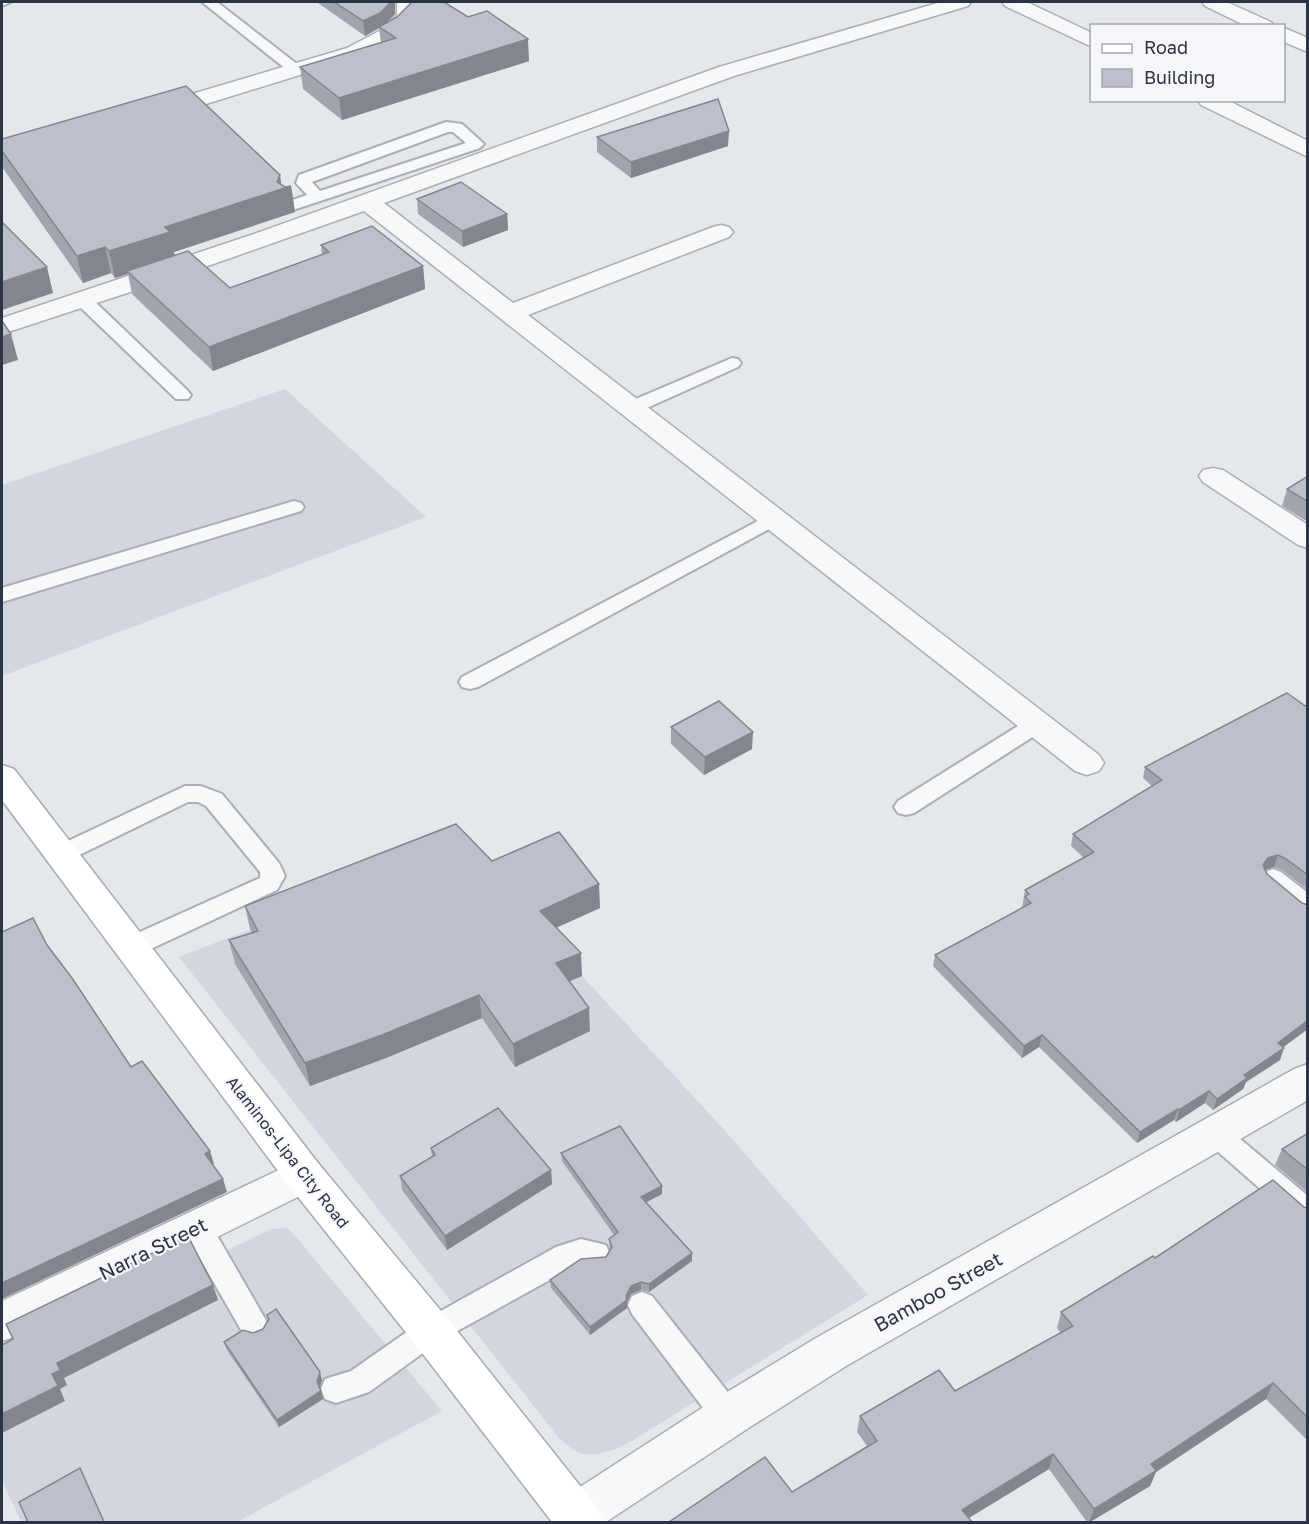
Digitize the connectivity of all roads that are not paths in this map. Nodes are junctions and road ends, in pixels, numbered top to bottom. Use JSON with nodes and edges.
{"nodes":[{"id":1,"x":209,"y":2,"type":"edge"},
{"id":2,"x":407,"y":2,"type":"edge"},
{"id":3,"x":961,"y":2,"type":"edge"},
{"id":4,"x":1012,"y":2,"type":"edge"},
{"id":5,"x":1212,"y":2,"type":"edge"},
{"id":6,"x":1260,"y":24,"type":"edge"},
{"id":7,"x":1285,"y":34,"type":"edge"},
{"id":8,"x":1090,"y":40,"type":"edge"},
{"id":9,"x":1308,"y":45,"type":"edge"},
{"id":10,"x":297,"y":70,"type":"junction"},
{"id":11,"x":1213,"y":102,"type":"edge"},
{"id":12,"x":138,"y":118,"type":"edge"},
{"id":13,"x":1308,"y":150,"type":"edge"},
{"id":14,"x":318,"y":198,"type":"junction"},
{"id":15,"x":367,"y":202,"type":"junction"},
{"id":16,"x":290,"y":206,"type":"edge"},
{"id":17,"x":721,"y":232,"type":"dead end"},
{"id":18,"x":83,"y":300,"type":"junction"},
{"id":19,"x":510,"y":314,"type":"junction"},
{"id":20,"x":2,"y":326,"type":"edge"},
{"id":21,"x":732,"y":363,"type":"dead end"},
{"id":22,"x":182,"y":395,"type":"dead end"},
{"id":23,"x":631,"y":408,"type":"junction"},
{"id":24,"x":1213,"y":476,"type":"dead end"},
{"id":25,"x":294,"y":507,"type":"dead end"},
{"id":26,"x":775,"y":518,"type":"junction"},
{"id":27,"x":1308,"y":539,"type":"edge"},
{"id":28,"x":2,"y":595,"type":"edge"},
{"id":29,"x":470,"y":682,"type":"dead end"},
{"id":30,"x":1037,"y":724,"type":"junction"},
{"id":31,"x":1087,"y":763,"type":"dead end"},
{"id":32,"x":2,"y":777,"type":"edge"},
{"id":33,"x":906,"y":807,"type":"dead end"},
{"id":34,"x":59,"y":855,"type":"junction"},
{"id":35,"x":1273,"y":878,"type":"edge"},
{"id":36,"x":1308,"y":907,"type":"edge"},
{"id":37,"x":131,"y":947,"type":"junction"},
{"id":38,"x":1308,"y":1080,"type":"edge"},
{"id":39,"x":1217,"y":1135,"type":"junction"},
{"id":40,"x":303,"y":1175,"type":"junction"},
{"id":41,"x":1308,"y":1213,"type":"edge"},
{"id":42,"x":197,"y":1227,"type":"junction"},
{"id":43,"x":596,"y":1254,"type":"dead end"},
{"id":44,"x":642,"y":1305,"type":"dead end"},
{"id":45,"x":2,"y":1322,"type":"edge"},
{"id":46,"x":254,"y":1326,"type":"dead end"},
{"id":47,"x":431,"y":1331,"type":"junction"},
{"id":48,"x":336,"y":1389,"type":"dead end"},
{"id":49,"x":727,"y":1415,"type":"junction"},
{"id":50,"x":578,"y":1519,"type":"edge"}],
"edges":[{"from":1,"to":10,"type":"lane"},
{"from":2,"to":10,"type":"street"},
{"from":3,"to":15,"type":"street"},
{"from":4,"to":8,"type":"street"},
{"from":5,"to":6,"type":"street"},
{"from":7,"to":9,"type":"street"},
{"from":10,"to":12,"type":"street"},
{"from":11,"to":13,"type":"street"},
{"from":14,"to":14,"type":"lane"},
{"from":14,"to":16,"type":"lane"},
{"from":15,"to":18,"type":"street"},
{"from":15,"to":19,"type":"street"},
{"from":17,"to":19,"type":"street"},
{"from":18,"to":20,"type":"street"},
{"from":18,"to":22,"type":"lane"},
{"from":19,"to":23,"type":"street"},
{"from":21,"to":23,"type":"lane"},
{"from":23,"to":26,"type":"street"},
{"from":24,"to":27,"type":"street"},
{"from":25,"to":28,"type":"lane"},
{"from":26,"to":29,"type":"lane"},
{"from":26,"to":30,"type":"street"},
{"from":30,"to":31,"type":"street"},
{"from":30,"to":33,"type":"lane"},
{"from":32,"to":34,"type":"main road","name":"Alaminos-Lipa City Road"},
{"from":34,"to":37,"type":"main road","name":"Alaminos-Lipa City Road"},
{"from":34,"to":37,"type":"lane"},
{"from":35,"to":36,"type":"lane"},
{"from":37,"to":40,"type":"main road","name":"Alaminos-Lipa City Road"},
{"from":38,"to":39,"type":"street","name":"Bamboo Street"},
{"from":39,"to":41,"type":"lane"},
{"from":39,"to":49,"type":"street","name":"Bamboo Street"},
{"from":40,"to":42,"type":"street","name":"Narra Street"},
{"from":40,"to":47,"type":"main road","name":"Alaminos-Lipa City Road"},
{"from":42,"to":45,"type":"street","name":"Narra Street"},
{"from":42,"to":46,"type":"lane"},
{"from":43,"to":47,"type":"lane"},
{"from":44,"to":49,"type":"lane"},
{"from":47,"to":48,"type":"lane"},
{"from":47,"to":50,"type":"main road","name":"Alaminos-Lipa City Road"},
{"from":49,"to":50,"type":"street","name":"Bamboo Street"}]}
